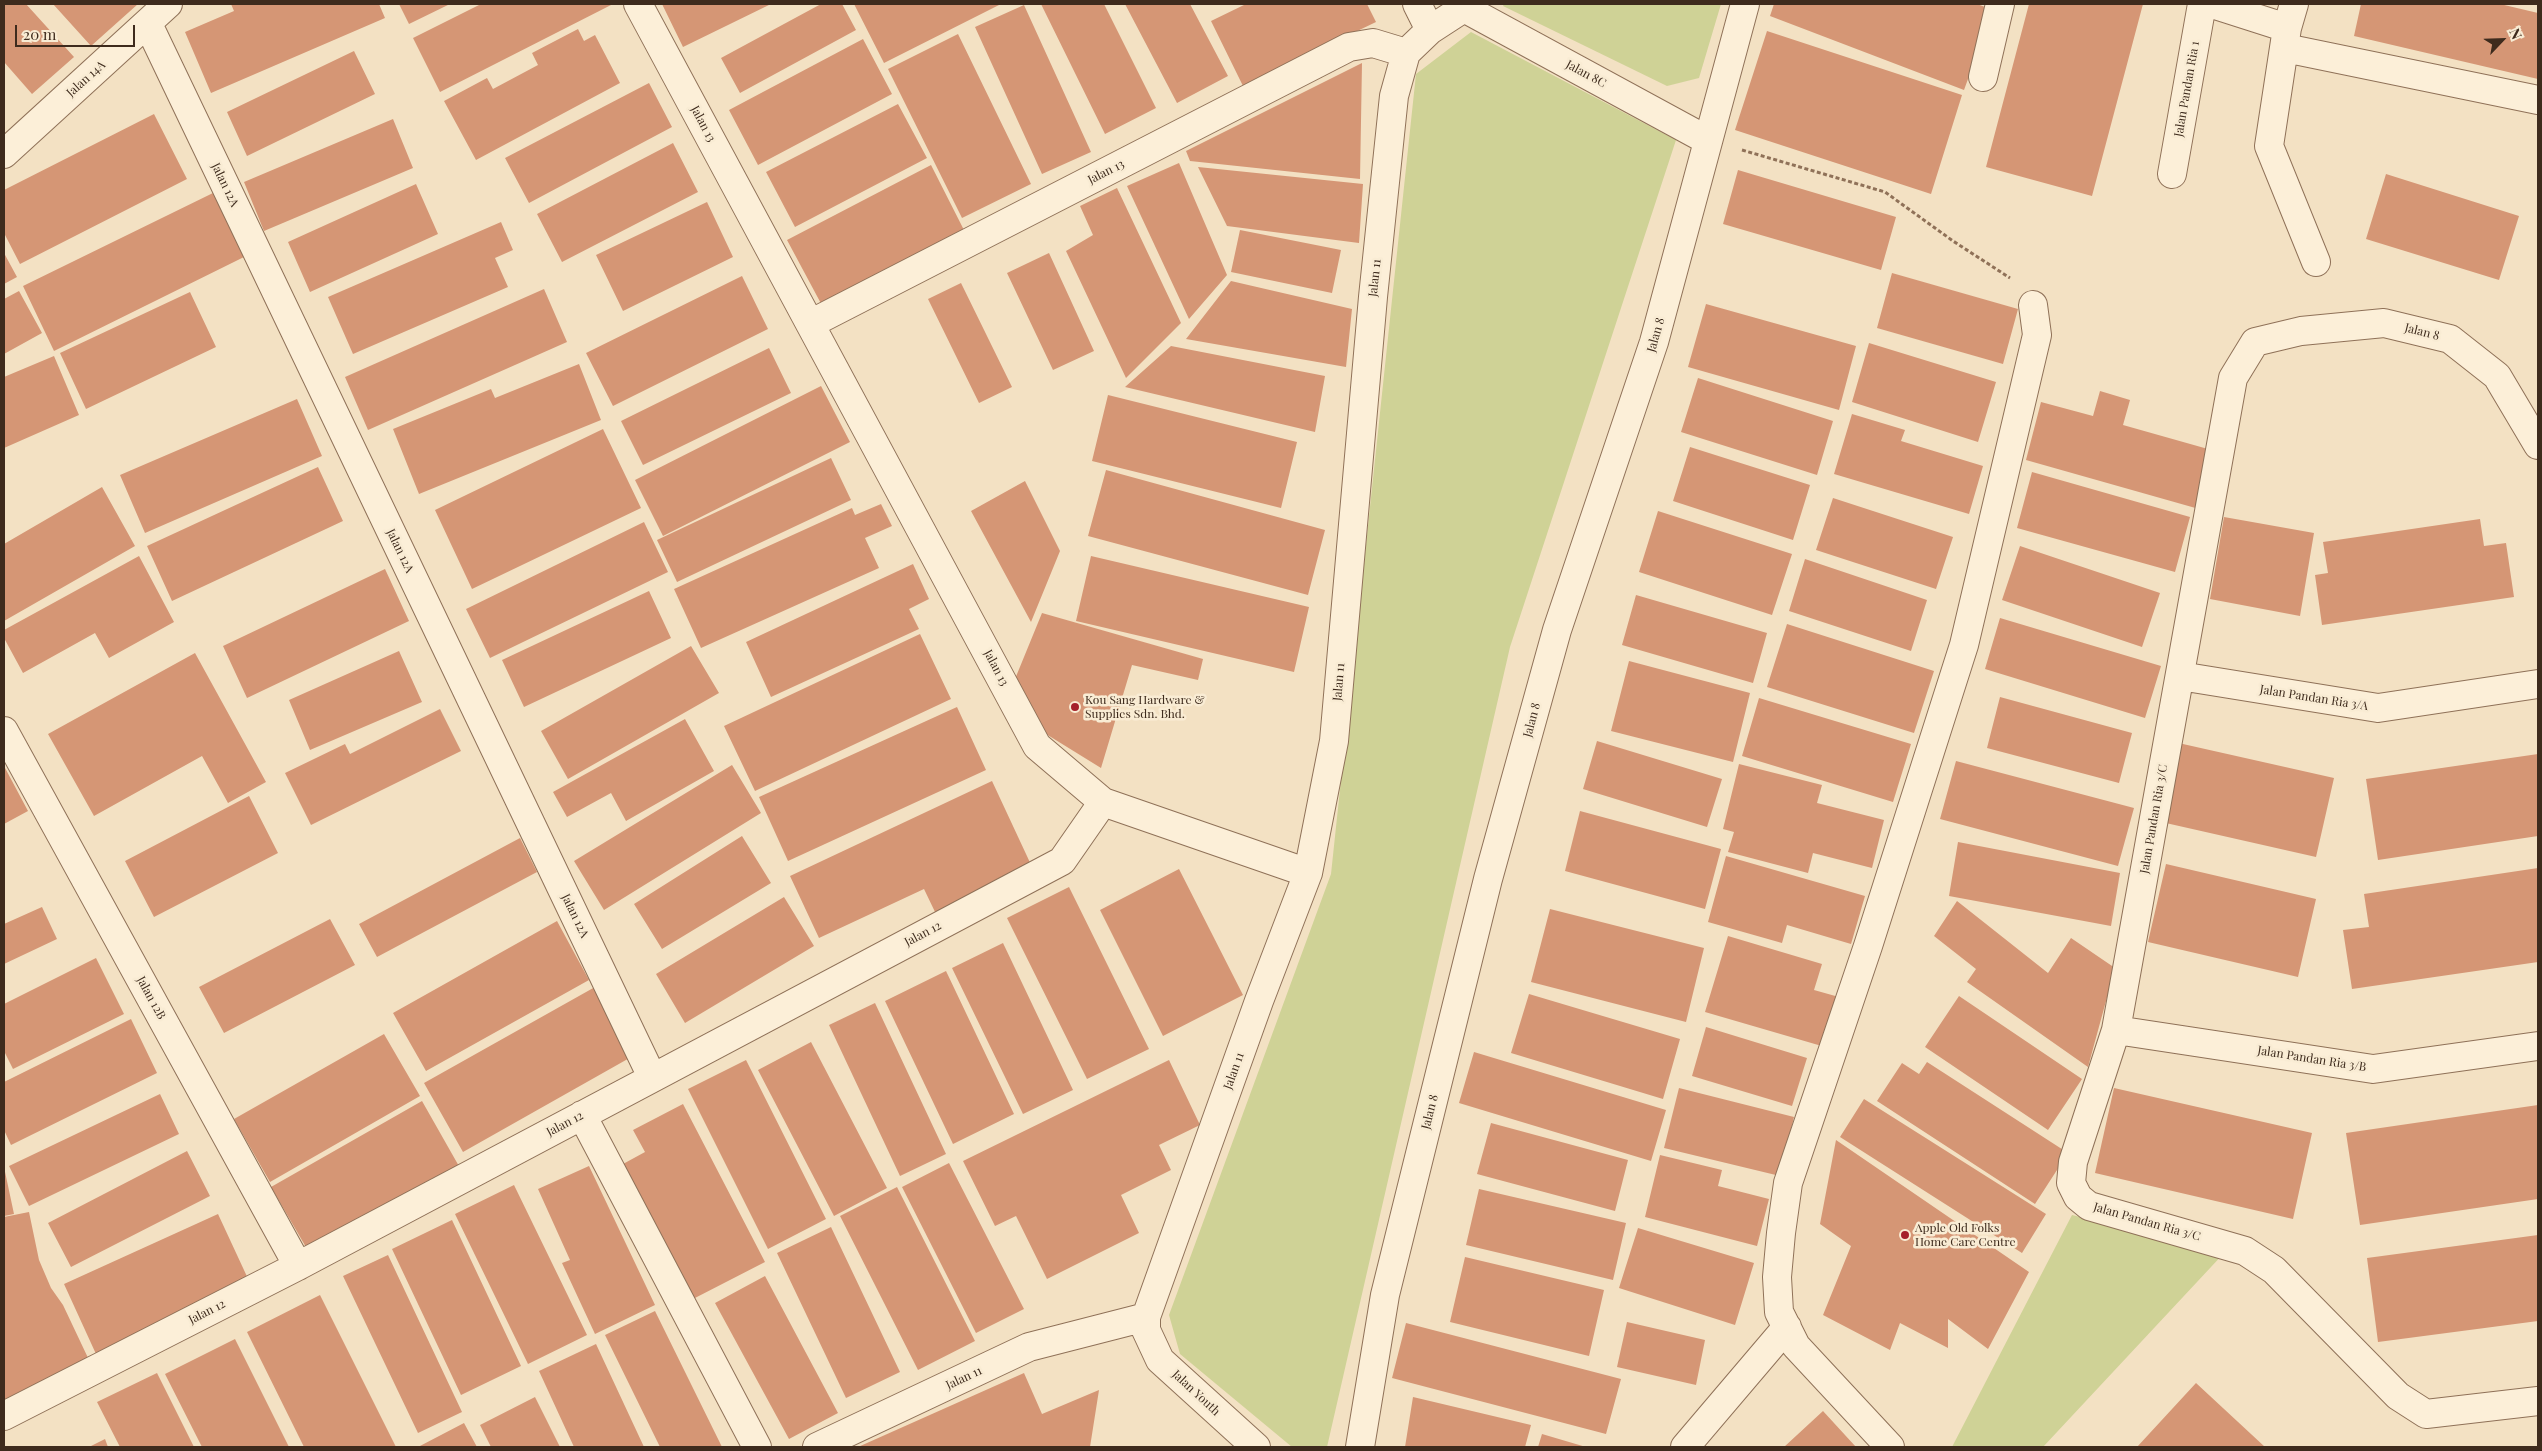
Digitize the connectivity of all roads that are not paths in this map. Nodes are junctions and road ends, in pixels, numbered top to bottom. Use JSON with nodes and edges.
{"nodes":[{"id":1,"x":168,"y":4,"type":"edge"},
{"id":2,"x":638,"y":4,"type":"edge"},
{"id":3,"x":1417,"y":4,"type":"edge"},
{"id":4,"x":1745,"y":4,"type":"edge"},
{"id":5,"x":2000,"y":4,"type":"edge"},
{"id":6,"x":2202,"y":4,"type":"edge"},
{"id":7,"x":2212,"y":4,"type":"edge"},
{"id":8,"x":1467,"y":6,"type":"edge"},
{"id":9,"x":148,"y":24,"type":"junction"},
{"id":10,"x":2289,"y":27,"type":"edge"},
{"id":11,"x":1430,"y":30,"type":"junction"},
{"id":12,"x":1406,"y":53,"type":"junction"},
{"id":13,"x":1983,"y":78,"type":"dead end"},
{"id":14,"x":2538,"y":100,"type":"edge"},
{"id":15,"x":1708,"y":140,"type":"junction"},
{"id":16,"x":4,"y":154,"type":"edge"},
{"id":17,"x":2172,"y":174,"type":"dead end"},
{"id":18,"x":2316,"y":262,"type":"dead end"},
{"id":19,"x":2033,"y":306,"type":"road end"},
{"id":20,"x":810,"y":324,"type":"junction"},
{"id":21,"x":2255,"y":342,"type":"joint"},
{"id":22,"x":2538,"y":445,"type":"edge"},
{"id":23,"x":2180,"y":676,"type":"junction"},
{"id":24,"x":2538,"y":684,"type":"edge"},
{"id":25,"x":4,"y":731,"type":"edge"},
{"id":26,"x":1103,"y":802,"type":"junction"},
{"id":27,"x":1308,"y":872,"type":"junction"},
{"id":28,"x":2116,"y":1030,"type":"junction"},
{"id":29,"x":2538,"y":1046,"type":"edge"},
{"id":30,"x":652,"y":1077,"type":"junction"},
{"id":31,"x":582,"y":1115,"type":"junction"},
{"id":32,"x":298,"y":1266,"type":"junction"},
{"id":33,"x":1146,"y":1323,"type":"junction"},
{"id":34,"x":1787,"y":1327,"type":"junction"},
{"id":35,"x":2538,"y":1401,"type":"edge"},
{"id":36,"x":4,"y":1416,"type":"edge"},
{"id":37,"x":1253,"y":1446,"type":"edge"},
{"id":38,"x":757,"y":1447,"type":"edge"},
{"id":39,"x":817,"y":1447,"type":"edge"},
{"id":40,"x":1360,"y":1447,"type":"edge"},
{"id":41,"x":1685,"y":1447,"type":"edge"},
{"id":42,"x":1890,"y":1447,"type":"edge"}],
"edges":[{"from":1,"to":9,"type":"street","name":"Jalan 14A"},
{"from":2,"to":20,"type":"street","name":"Jalan 13"},
{"from":3,"to":11,"type":"street"},
{"from":4,"to":15,"type":"street","name":"Jalan 8"},
{"from":5,"to":13,"type":"street"},
{"from":6,"to":17,"type":"street","name":"Jalan Pandan Ria 1"},
{"from":7,"to":10,"type":"street"},
{"from":8,"to":11,"type":"street"},
{"from":8,"to":15,"type":"street","name":"Jalan 8C"},
{"from":9,"to":16,"type":"street","name":"Jalan 14A"},
{"from":9,"to":30,"type":"street","name":"Jalan 12A"},
{"from":10,"to":14,"type":"street"},
{"from":10,"to":18,"type":"street"},
{"from":11,"to":12,"type":"street"},
{"from":12,"to":20,"type":"street","name":"Jalan 13"},
{"from":12,"to":27,"type":"street","name":"Jalan 11"},
{"from":15,"to":40,"type":"street","name":"Jalan 8"},
{"from":19,"to":34,"type":"street"},
{"from":20,"to":26,"type":"street","name":"Jalan 13"},
{"from":21,"to":22,"type":"street","name":"Jalan 8"},
{"from":21,"to":23,"type":"street","name":"Jalan Pandan Ria 3/C"},
{"from":23,"to":24,"type":"street","name":"Jalan Pandan Ria 3/A"},
{"from":23,"to":28,"type":"street","name":"Jalan Pandan Ria 3/C"},
{"from":25,"to":32,"type":"street","name":"Jalan 12B"},
{"from":26,"to":27,"type":"street","name":"Jalan 13"},
{"from":26,"to":30,"type":"street","name":"Jalan 12"},
{"from":27,"to":33,"type":"street","name":"Jalan 11"},
{"from":28,"to":29,"type":"street","name":"Jalan Pandan Ria 3/B"},
{"from":28,"to":35,"type":"street","name":"Jalan Pandan Ria 3/C"},
{"from":30,"to":31,"type":"street","name":"Jalan 12"},
{"from":31,"to":32,"type":"street","name":"Jalan 12"},
{"from":31,"to":38,"type":"street"},
{"from":32,"to":36,"type":"street","name":"Jalan 12"},
{"from":33,"to":37,"type":"street","name":"Jalan Youth"},
{"from":33,"to":39,"type":"street","name":"Jalan 11"},
{"from":34,"to":41,"type":"street"},
{"from":34,"to":42,"type":"street"}]}
